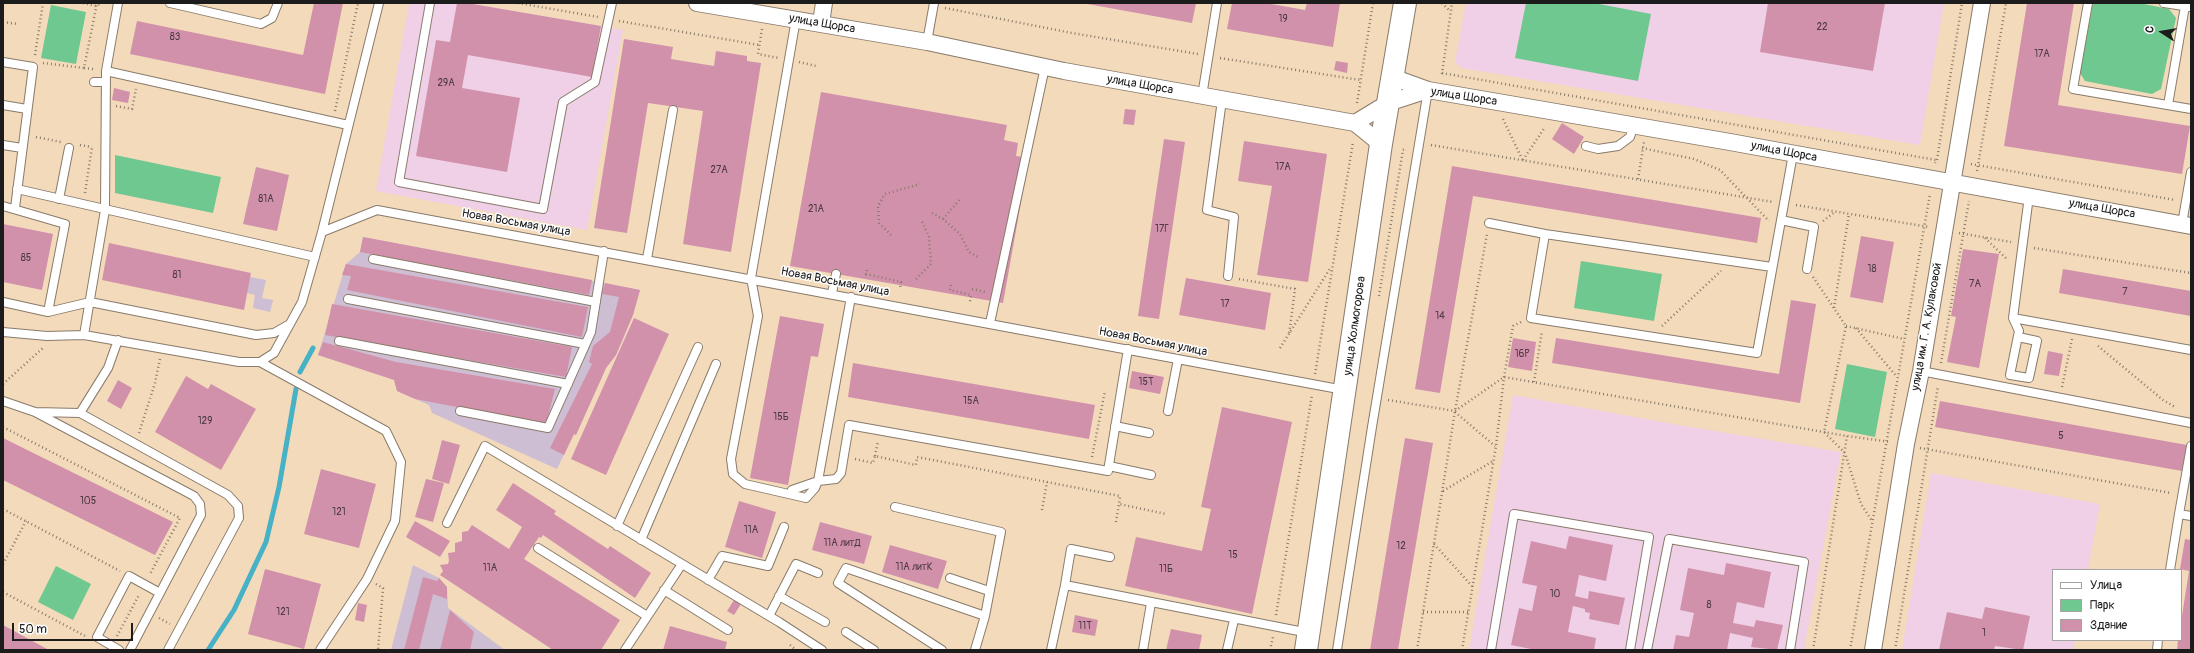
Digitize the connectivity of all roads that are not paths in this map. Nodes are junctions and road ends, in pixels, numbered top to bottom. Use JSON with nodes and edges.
{"nodes":[{"id":1,"x":118,"y":3,"type":"edge"},
{"id":2,"x":172,"y":3,"type":"edge"},
{"id":3,"x":278,"y":3,"type":"edge"},
{"id":4,"x":379,"y":3,"type":"edge"},
{"id":5,"x":430,"y":3,"type":"edge"},
{"id":6,"x":612,"y":3,"type":"edge"},
{"id":7,"x":697,"y":3,"type":"edge"},
{"id":8,"x":824,"y":3,"type":"edge"},
{"id":9,"x":1217,"y":3,"type":"edge"},
{"id":10,"x":1405,"y":3,"type":"edge"},
{"id":11,"x":1982,"y":3,"type":"edge"},
{"id":12,"x":2088,"y":3,"type":"edge"},
{"id":13,"x":2164,"y":3,"type":"edge"},
{"id":14,"x":934,"y":4,"type":"edge"},
{"id":15,"x":2188,"y":7,"type":"edge"},
{"id":16,"x":796,"y":19,"type":"junction"},
{"id":17,"x":821,"y":23,"type":"junction"},
{"id":18,"x":927,"y":42,"type":"junction"},
{"id":19,"x":3,"y":62,"type":"edge"},
{"id":20,"x":1045,"y":67,"type":"junction"},
{"id":21,"x":106,"y":71,"type":"junction"},
{"id":22,"x":1392,"y":77,"type":"junction"},
{"id":23,"x":94,"y":82,"type":"dead end"},
{"id":24,"x":106,"y":82,"type":"junction"},
{"id":25,"x":1428,"y":90,"type":"junction"},
{"id":26,"x":1202,"y":96,"type":"junction"},
{"id":27,"x":1222,"y":100,"type":"junction"},
{"id":28,"x":1388,"y":103,"type":"junction"},
{"id":29,"x":3,"y":105,"type":"edge"},
{"id":30,"x":2168,"y":105,"type":"junction"},
{"id":31,"x":27,"y":109,"type":"junction"},
{"id":32,"x":2191,"y":109,"type":"edge"},
{"id":33,"x":673,"y":110,"type":"dead end"},
{"id":34,"x":1355,"y":123,"type":"junction"},
{"id":35,"x":348,"y":125,"type":"junction"},
{"id":36,"x":1641,"y":126,"type":"junction"},
{"id":37,"x":1381,"y":144,"type":"junction"},
{"id":38,"x":3,"y":145,"type":"edge"},
{"id":39,"x":1586,"y":146,"type":"dead end"},
{"id":40,"x":22,"y":148,"type":"junction"},
{"id":41,"x":69,"y":148,"type":"dead end"},
{"id":42,"x":1793,"y":154,"type":"junction"},
{"id":43,"x":2191,"y":172,"type":"edge"},
{"id":44,"x":1953,"y":182,"type":"junction"},
{"id":45,"x":17,"y":189,"type":"junction"},
{"id":46,"x":2028,"y":196,"type":"junction"},
{"id":47,"x":59,"y":199,"type":"junction"},
{"id":48,"x":3,"y":206,"type":"edge"},
{"id":49,"x":15,"y":208,"type":"junction"},
{"id":50,"x":105,"y":210,"type":"junction"},
{"id":51,"x":1781,"y":220,"type":"junction"},
{"id":52,"x":1489,"y":224,"type":"road end"},
{"id":53,"x":2186,"y":225,"type":"edge"},
{"id":54,"x":322,"y":232,"type":"junction"},
{"id":55,"x":1545,"y":234,"type":"junction"},
{"id":56,"x":604,"y":251,"type":"junction"},
{"id":57,"x":315,"y":257,"type":"junction"},
{"id":58,"x":373,"y":259,"type":"dead end"},
{"id":59,"x":647,"y":259,"type":"junction"},
{"id":60,"x":1772,"y":267,"type":"junction"},
{"id":61,"x":1807,"y":269,"type":"road end"},
{"id":62,"x":836,"y":274,"type":"dead end"},
{"id":63,"x":1228,"y":276,"type":"road end"},
{"id":64,"x":751,"y":278,"type":"junction"},
{"id":65,"x":832,"y":293,"type":"junction"},
{"id":66,"x":851,"y":297,"type":"junction"},
{"id":67,"x":348,"y":299,"type":"dead end"},
{"id":68,"x":3,"y":302,"type":"edge"},
{"id":69,"x":90,"y":302,"type":"junction"},
{"id":70,"x":596,"y":302,"type":"junction"},
{"id":71,"x":48,"y":312,"type":"junction"},
{"id":72,"x":2013,"y":318,"type":"junction"},
{"id":73,"x":990,"y":323,"type":"junction"},
{"id":74,"x":289,"y":325,"type":"junction"},
{"id":75,"x":3,"y":332,"type":"edge"},
{"id":76,"x":84,"y":335,"type":"junction"},
{"id":77,"x":2018,"y":337,"type":"junction"},
{"id":78,"x":118,"y":340,"type":"junction"},
{"id":79,"x":339,"y":341,"type":"dead end"},
{"id":80,"x":585,"y":344,"type":"junction"},
{"id":81,"x":698,"y":347,"type":"dead end"},
{"id":82,"x":1128,"y":349,"type":"junction"},
{"id":83,"x":2191,"y":350,"type":"edge"},
{"id":84,"x":1178,"y":359,"type":"junction"},
{"id":85,"x":260,"y":362,"type":"junction"},
{"id":86,"x":716,"y":364,"type":"dead end"},
{"id":87,"x":1921,"y":371,"type":"junction"},
{"id":88,"x":568,"y":384,"type":"junction"},
{"id":89,"x":1345,"y":390,"type":"junction"},
{"id":90,"x":3,"y":401,"type":"edge"},
{"id":91,"x":460,"y":411,"type":"dead end"},
{"id":92,"x":1168,"y":411,"type":"dead end"},
{"id":93,"x":35,"y":412,"type":"junction"},
{"id":94,"x":80,"y":413,"type":"junction"},
{"id":95,"x":2190,"y":422,"type":"edge"},
{"id":96,"x":1115,"y":426,"type":"junction"},
{"id":97,"x":1149,"y":433,"type":"dead end"},
{"id":98,"x":2191,"y":446,"type":"edge"},
{"id":99,"x":1109,"y":466,"type":"junction"},
{"id":100,"x":1151,"y":475,"type":"dead end"},
{"id":101,"x":818,"y":481,"type":"junction"},
{"id":102,"x":792,"y":490,"type":"dead end"},
{"id":103,"x":895,"y":507,"type":"dead end"},
{"id":104,"x":2179,"y":514,"type":"junction"},
{"id":105,"x":2191,"y":516,"type":"edge"},
{"id":106,"x":447,"y":522,"type":"dead end"},
{"id":107,"x":617,"y":526,"type":"junction"},
{"id":108,"x":784,"y":527,"type":"dead end"},
{"id":109,"x":641,"y":540,"type":"junction"},
{"id":110,"x":538,"y":548,"type":"dead end"},
{"id":111,"x":1110,"y":557,"type":"dead end"},
{"id":112,"x":682,"y":564,"type":"junction"},
{"id":113,"x":2170,"y":569,"type":"edge"},
{"id":114,"x":818,"y":573,"type":"dead end"},
{"id":115,"x":950,"y":578,"type":"dead end"},
{"id":116,"x":708,"y":580,"type":"junction"},
{"id":117,"x":1064,"y":585,"type":"junction"},
{"id":118,"x":664,"y":590,"type":"junction"},
{"id":119,"x":990,"y":591,"type":"junction"},
{"id":120,"x":160,"y":593,"type":"junction"},
{"id":121,"x":779,"y":596,"type":"junction"},
{"id":122,"x":1151,"y":603,"type":"junction"},
{"id":123,"x":647,"y":616,"type":"junction"},
{"id":124,"x":769,"y":616,"type":"junction"},
{"id":125,"x":984,"y":616,"type":"junction"},
{"id":126,"x":1234,"y":620,"type":"junction"},
{"id":127,"x":825,"y":622,"type":"dead end"},
{"id":128,"x":728,"y":630,"type":"dead end"},
{"id":129,"x":846,"y":632,"type":"dead end"},
{"id":130,"x":1308,"y":642,"type":"edge"},
{"id":131,"x":119,"y":650,"type":"edge"},
{"id":132,"x":130,"y":650,"type":"edge"},
{"id":133,"x":168,"y":650,"type":"edge"},
{"id":134,"x":320,"y":650,"type":"edge"},
{"id":135,"x":625,"y":650,"type":"edge"},
{"id":136,"x":822,"y":650,"type":"edge"},
{"id":137,"x":874,"y":650,"type":"edge"},
{"id":138,"x":942,"y":650,"type":"edge"},
{"id":139,"x":975,"y":650,"type":"edge"},
{"id":140,"x":1051,"y":650,"type":"edge"},
{"id":141,"x":1143,"y":650,"type":"edge"},
{"id":142,"x":1227,"y":650,"type":"edge"},
{"id":143,"x":1337,"y":650,"type":"edge"},
{"id":144,"x":1491,"y":650,"type":"edge"},
{"id":145,"x":1630,"y":650,"type":"edge"},
{"id":146,"x":1647,"y":650,"type":"edge"},
{"id":147,"x":1790,"y":650,"type":"edge"},
{"id":148,"x":1873,"y":650,"type":"edge"}],
"edges":[{"from":1,"to":21,"type":"lane"},
{"from":2,"to":3,"type":"lane"},
{"from":4,"to":35,"type":"lane"},
{"from":5,"to":6,"type":"lane"},
{"from":7,"to":16,"type":"street","name":"улица Щорса"},
{"from":8,"to":17,"type":"street"},
{"from":9,"to":26,"type":"lane"},
{"from":10,"to":22,"type":"main road","name":"улица Холмогорова"},
{"from":11,"to":44,"type":"street","name":"улица им. Г. А. Кулаковой"},
{"from":12,"to":30,"type":"lane"},
{"from":13,"to":15,"type":"lane"},
{"from":14,"to":18,"type":"lane"},
{"from":15,"to":30,"type":"lane"},
{"from":16,"to":17,"type":"street","name":"улица Щорса"},
{"from":16,"to":64,"type":"lane"},
{"from":17,"to":18,"type":"street","name":"улица Щорса"},
{"from":18,"to":20,"type":"street","name":"улица Щорса"},
{"from":19,"to":31,"type":"lane"},
{"from":20,"to":26,"type":"street","name":"улица Щорса"},
{"from":20,"to":73,"type":"lane"},
{"from":21,"to":24,"type":"lane"},
{"from":21,"to":35,"type":"lane"},
{"from":22,"to":25,"type":"street"},
{"from":22,"to":28,"type":"main road","name":"улица Холмогорова"},
{"from":23,"to":24,"type":"lane"},
{"from":24,"to":50,"type":"lane"},
{"from":25,"to":28,"type":"street","name":"улица Щорса"},
{"from":25,"to":36,"type":"street","name":"улица Щорса"},
{"from":25,"to":143,"type":"lane"},
{"from":26,"to":27,"type":"street","name":"улица Щорса"},
{"from":27,"to":34,"type":"street","name":"улица Щорса"},
{"from":27,"to":63,"type":"lane"},
{"from":28,"to":34,"type":"street","name":"улица Щорса"},
{"from":28,"to":37,"type":"main road","name":"улица Холмогорова"},
{"from":29,"to":31,"type":"lane"},
{"from":30,"to":32,"type":"lane"},
{"from":31,"to":40,"type":"lane"},
{"from":33,"to":59,"type":"lane"},
{"from":34,"to":37,"type":"street"},
{"from":35,"to":54,"type":"lane"},
{"from":36,"to":39,"type":"lane"},
{"from":36,"to":42,"type":"street","name":"улица Щорса"},
{"from":37,"to":89,"type":"main road","name":"улица Холмогорова"},
{"from":38,"to":40,"type":"lane"},
{"from":40,"to":45,"type":"lane"},
{"from":41,"to":47,"type":"lane"},
{"from":42,"to":44,"type":"street","name":"улица Щорса"},
{"from":42,"to":51,"type":"lane"},
{"from":43,"to":53,"type":"lane"},
{"from":44,"to":46,"type":"street","name":"улица Щорса"},
{"from":44,"to":87,"type":"street","name":"улица им. Г. А. Кулаковой"},
{"from":45,"to":47,"type":"lane"},
{"from":45,"to":49,"type":"lane"},
{"from":46,"to":53,"type":"street","name":"улица Щорса"},
{"from":46,"to":72,"type":"lane"},
{"from":47,"to":50,"type":"lane"},
{"from":48,"to":49,"type":"lane"},
{"from":49,"to":71,"type":"lane"},
{"from":50,"to":57,"type":"lane"},
{"from":50,"to":69,"type":"lane"},
{"from":51,"to":60,"type":"lane"},
{"from":51,"to":61,"type":"lane"},
{"from":52,"to":55,"type":"lane"},
{"from":54,"to":56,"type":"lane","name":"Новая Восьмая улица"},
{"from":54,"to":57,"type":"lane"},
{"from":55,"to":60,"type":"lane"},
{"from":55,"to":60,"type":"lane"},
{"from":56,"to":59,"type":"lane","name":"Новая Восьмая улица"},
{"from":56,"to":70,"type":"lane"},
{"from":57,"to":74,"type":"lane"},
{"from":58,"to":70,"type":"lane"},
{"from":59,"to":64,"type":"lane","name":"Новая Восьмая улица"},
{"from":62,"to":65,"type":"lane"},
{"from":64,"to":65,"type":"lane","name":"Новая Восьмая улица"},
{"from":64,"to":101,"type":"lane"},
{"from":65,"to":66,"type":"lane","name":"Новая Восьмая улица"},
{"from":66,"to":73,"type":"lane","name":"Новая Восьмая улица"},
{"from":66,"to":101,"type":"lane"},
{"from":67,"to":80,"type":"lane"},
{"from":68,"to":71,"type":"lane"},
{"from":69,"to":71,"type":"lane"},
{"from":69,"to":74,"type":"lane"},
{"from":69,"to":76,"type":"lane"},
{"from":70,"to":80,"type":"lane"},
{"from":72,"to":77,"type":"lane"},
{"from":72,"to":83,"type":"lane"},
{"from":73,"to":82,"type":"lane","name":"Новая Восьмая улица"},
{"from":74,"to":85,"type":"lane"},
{"from":75,"to":76,"type":"lane"},
{"from":76,"to":78,"type":"lane"},
{"from":77,"to":77,"type":"lane"},
{"from":78,"to":85,"type":"lane"},
{"from":78,"to":94,"type":"lane"},
{"from":79,"to":88,"type":"lane"},
{"from":80,"to":88,"type":"lane"},
{"from":81,"to":107,"type":"lane"},
{"from":82,"to":84,"type":"lane","name":"Новая Восьмая улица"},
{"from":82,"to":96,"type":"lane"},
{"from":84,"to":89,"type":"lane","name":"Новая Восьмая улица"},
{"from":84,"to":92,"type":"lane"},
{"from":85,"to":134,"type":"lane"},
{"from":86,"to":109,"type":"lane"},
{"from":87,"to":95,"type":"lane"},
{"from":87,"to":148,"type":"street","name":"улица им. Г. А. Кулаковой"},
{"from":88,"to":91,"type":"lane"},
{"from":89,"to":130,"type":"main road","name":"улица Холмогорова"},
{"from":90,"to":93,"type":"lane"},
{"from":93,"to":94,"type":"lane"},
{"from":93,"to":120,"type":"lane"},
{"from":94,"to":133,"type":"lane"},
{"from":96,"to":97,"type":"lane"},
{"from":96,"to":99,"type":"lane"},
{"from":98,"to":104,"type":"lane"},
{"from":99,"to":100,"type":"lane"},
{"from":99,"to":101,"type":"lane"},
{"from":101,"to":102,"type":"lane"},
{"from":103,"to":119,"type":"lane"},
{"from":104,"to":105,"type":"lane"},
{"from":104,"to":113,"type":"lane"},
{"from":106,"to":107,"type":"lane"},
{"from":107,"to":109,"type":"lane"},
{"from":108,"to":116,"type":"lane"},
{"from":109,"to":112,"type":"lane"},
{"from":110,"to":123,"type":"lane"},
{"from":111,"to":117,"type":"lane"},
{"from":112,"to":116,"type":"lane"},
{"from":112,"to":118,"type":"lane"},
{"from":114,"to":121,"type":"lane"},
{"from":115,"to":119,"type":"lane"},
{"from":116,"to":124,"type":"lane"},
{"from":117,"to":122,"type":"lane"},
{"from":117,"to":140,"type":"lane"},
{"from":118,"to":123,"type":"lane"},
{"from":118,"to":128,"type":"lane"},
{"from":119,"to":125,"type":"lane"},
{"from":120,"to":131,"type":"lane"},
{"from":120,"to":132,"type":"lane"},
{"from":121,"to":124,"type":"lane"},
{"from":121,"to":127,"type":"lane"},
{"from":122,"to":126,"type":"lane"},
{"from":122,"to":141,"type":"lane"},
{"from":123,"to":135,"type":"lane"},
{"from":124,"to":136,"type":"lane"},
{"from":125,"to":138,"type":"lane"},
{"from":125,"to":139,"type":"lane"},
{"from":126,"to":130,"type":"lane"},
{"from":126,"to":142,"type":"lane"},
{"from":129,"to":137,"type":"lane"},
{"from":144,"to":145,"type":"lane"},
{"from":146,"to":147,"type":"lane"}]}
